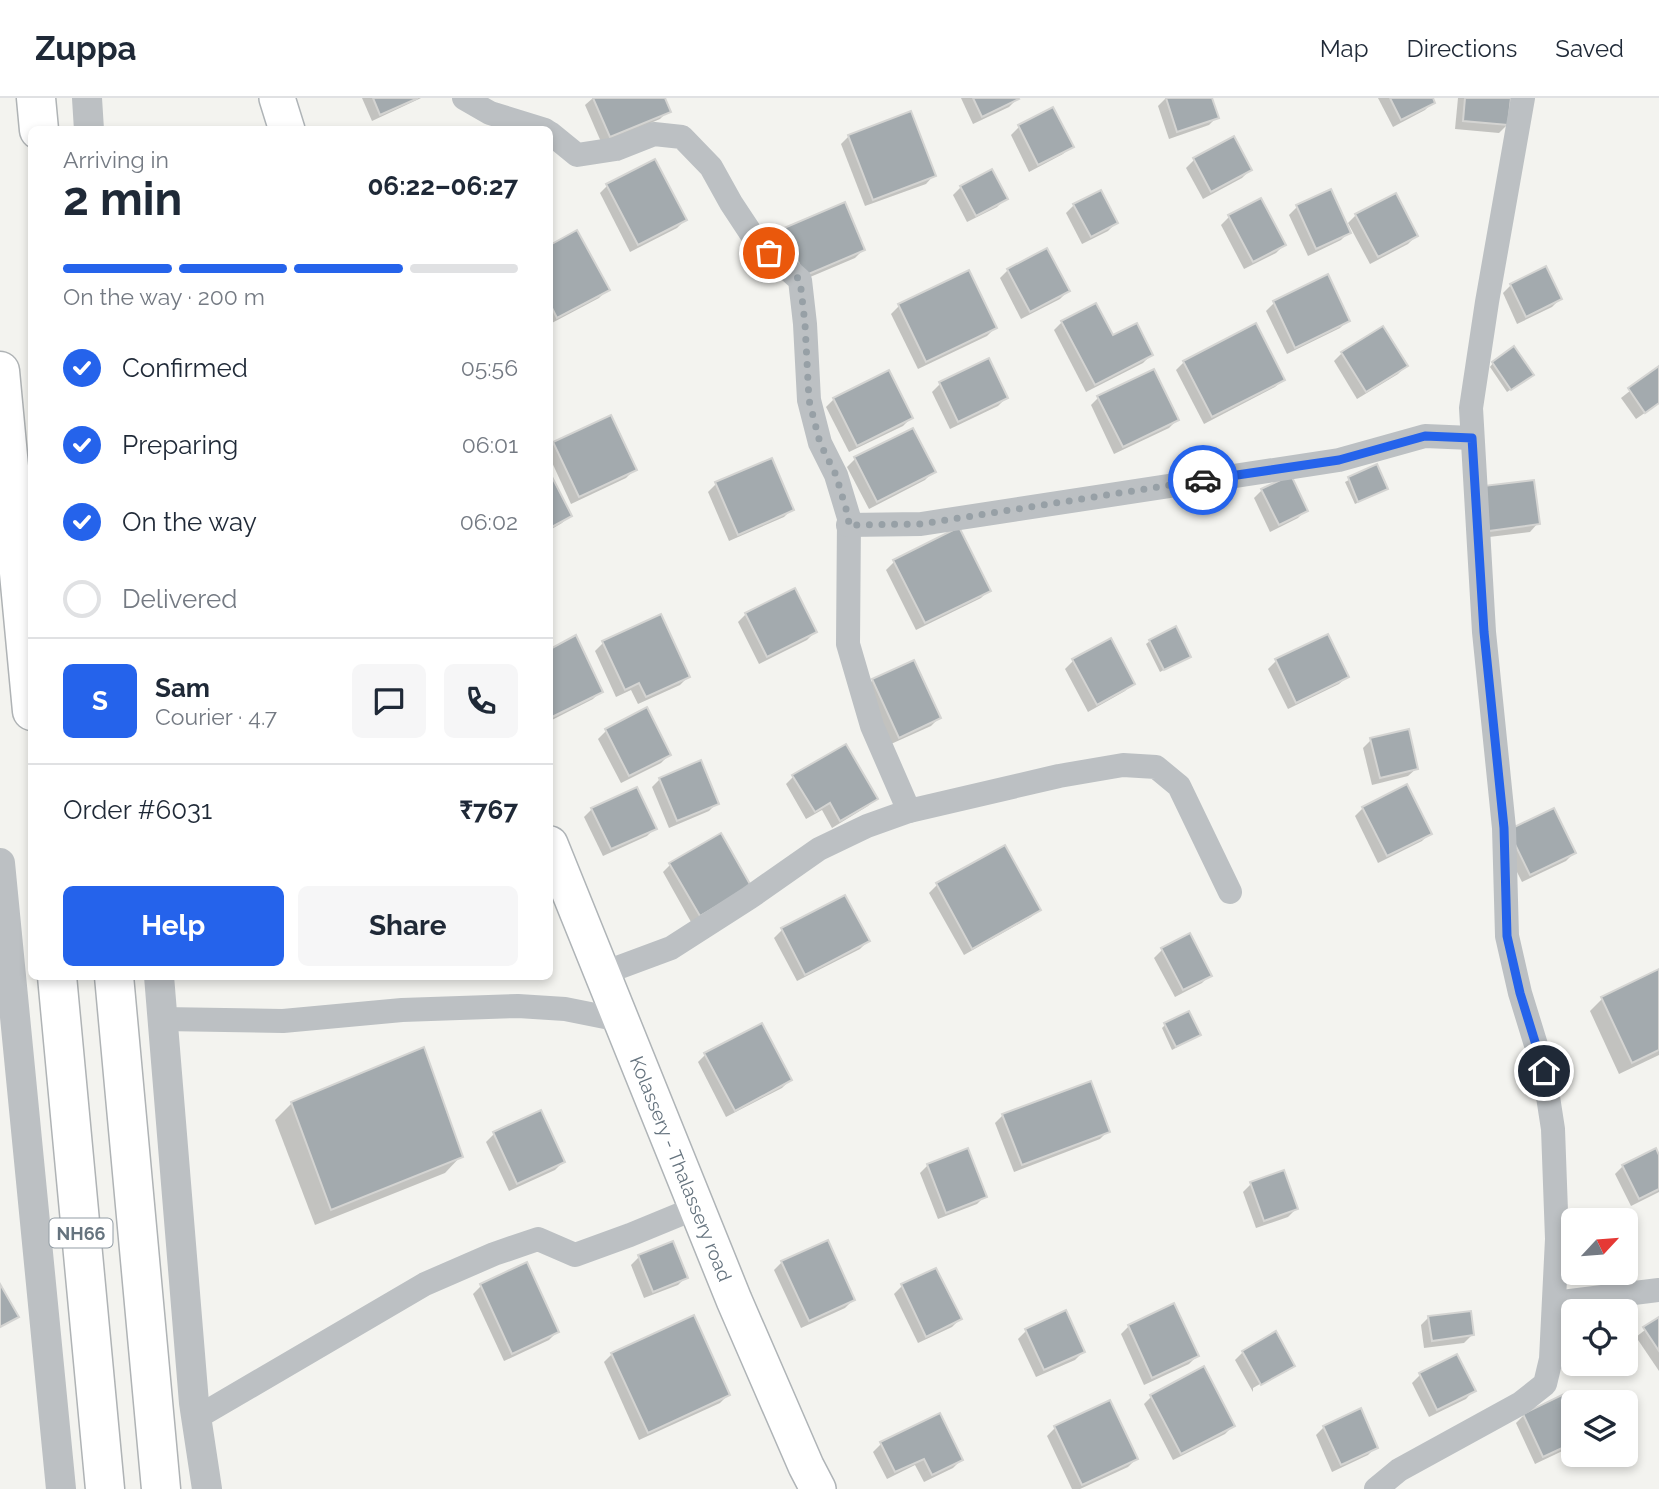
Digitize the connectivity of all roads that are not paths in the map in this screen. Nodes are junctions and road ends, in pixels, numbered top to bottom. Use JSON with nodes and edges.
{"nodes":[{"id":1,"x":36,"y":98,"type":"edge"},
{"id":2,"x":87,"y":98,"type":"edge"},
{"id":3,"x":277,"y":98,"type":"edge"},
{"id":4,"x":464,"y":98,"type":"edge"},
{"id":5,"x":1523,"y":98,"type":"edge"},
{"id":6,"x":39,"y":126,"type":"edge"},
{"id":7,"x":89,"y":126,"type":"edge"},
{"id":8,"x":286,"y":126,"type":"edge"},
{"id":9,"x":532,"y":126,"type":"edge"},
{"id":10,"x":553,"y":135,"type":"edge"},
{"id":11,"x":0,"y":371,"type":"edge"},
{"id":12,"x":1472,"y":438,"type":"junction"},
{"id":13,"x":848,"y":525,"type":"junction"},
{"id":14,"x":28,"y":668,"type":"edge"},
{"id":15,"x":909,"y":811,"type":"junction"},
{"id":16,"x":553,"y":852,"type":"edge"},
{"id":17,"x":0,"y":863,"type":"edge"},
{"id":18,"x":1230,"y":892,"type":"dead end"},
{"id":19,"x":5,"y":973,"type":"edge"},
{"id":20,"x":601,"y":974,"type":"junction"},
{"id":21,"x":57,"y":980,"type":"edge"},
{"id":22,"x":114,"y":980,"type":"edge"},
{"id":23,"x":159,"y":980,"type":"edge"},
{"id":24,"x":162,"y":1019,"type":"junction"},
{"id":25,"x":620,"y":1020,"type":"junction"},
{"id":26,"x":698,"y":1206,"type":"junction"},
{"id":27,"x":1659,"y":1290,"type":"edge"},
{"id":28,"x":1554,"y":1303,"type":"junction"},
{"id":29,"x":196,"y":1418,"type":"junction"},
{"id":30,"x":61,"y":1489,"type":"edge"},
{"id":31,"x":105,"y":1489,"type":"edge"},
{"id":32,"x":161,"y":1489,"type":"edge"},
{"id":33,"x":207,"y":1489,"type":"edge"},
{"id":34,"x":818,"y":1489,"type":"edge"},
{"id":35,"x":1376,"y":1489,"type":"edge"}],
"edges":[{"from":1,"to":6,"type":"highway"},
{"from":2,"to":7,"type":"street"},
{"from":3,"to":8,"type":"main road"},
{"from":4,"to":9,"type":"street"},
{"from":5,"to":12,"type":"street"},
{"from":10,"to":13,"type":"street"},
{"from":11,"to":14,"type":"highway"},
{"from":12,"to":13,"type":"street"},
{"from":12,"to":28,"type":"street"},
{"from":13,"to":15,"type":"street"},
{"from":15,"to":18,"type":"street"},
{"from":15,"to":20,"type":"street"},
{"from":16,"to":20,"type":"main road","name":"Kolassery - Thalassery road"},
{"from":17,"to":19,"type":"street"},
{"from":19,"to":30,"type":"street"},
{"from":20,"to":25,"type":"main road","name":"Kolassery - Thalassery road"},
{"from":21,"to":31,"type":"highway","number":"NH66"},
{"from":22,"to":32,"type":"highway","number":"NH66"},
{"from":23,"to":24,"type":"street"},
{"from":24,"to":25,"type":"street"},
{"from":24,"to":29,"type":"street"},
{"from":25,"to":26,"type":"main road","name":"Kolassery - Thalassery road"},
{"from":26,"to":29,"type":"street"},
{"from":26,"to":34,"type":"main road","name":"Kolassery - Thalassery road"},
{"from":27,"to":28,"type":"street"},
{"from":28,"to":35,"type":"street"},
{"from":29,"to":33,"type":"street"}]}
